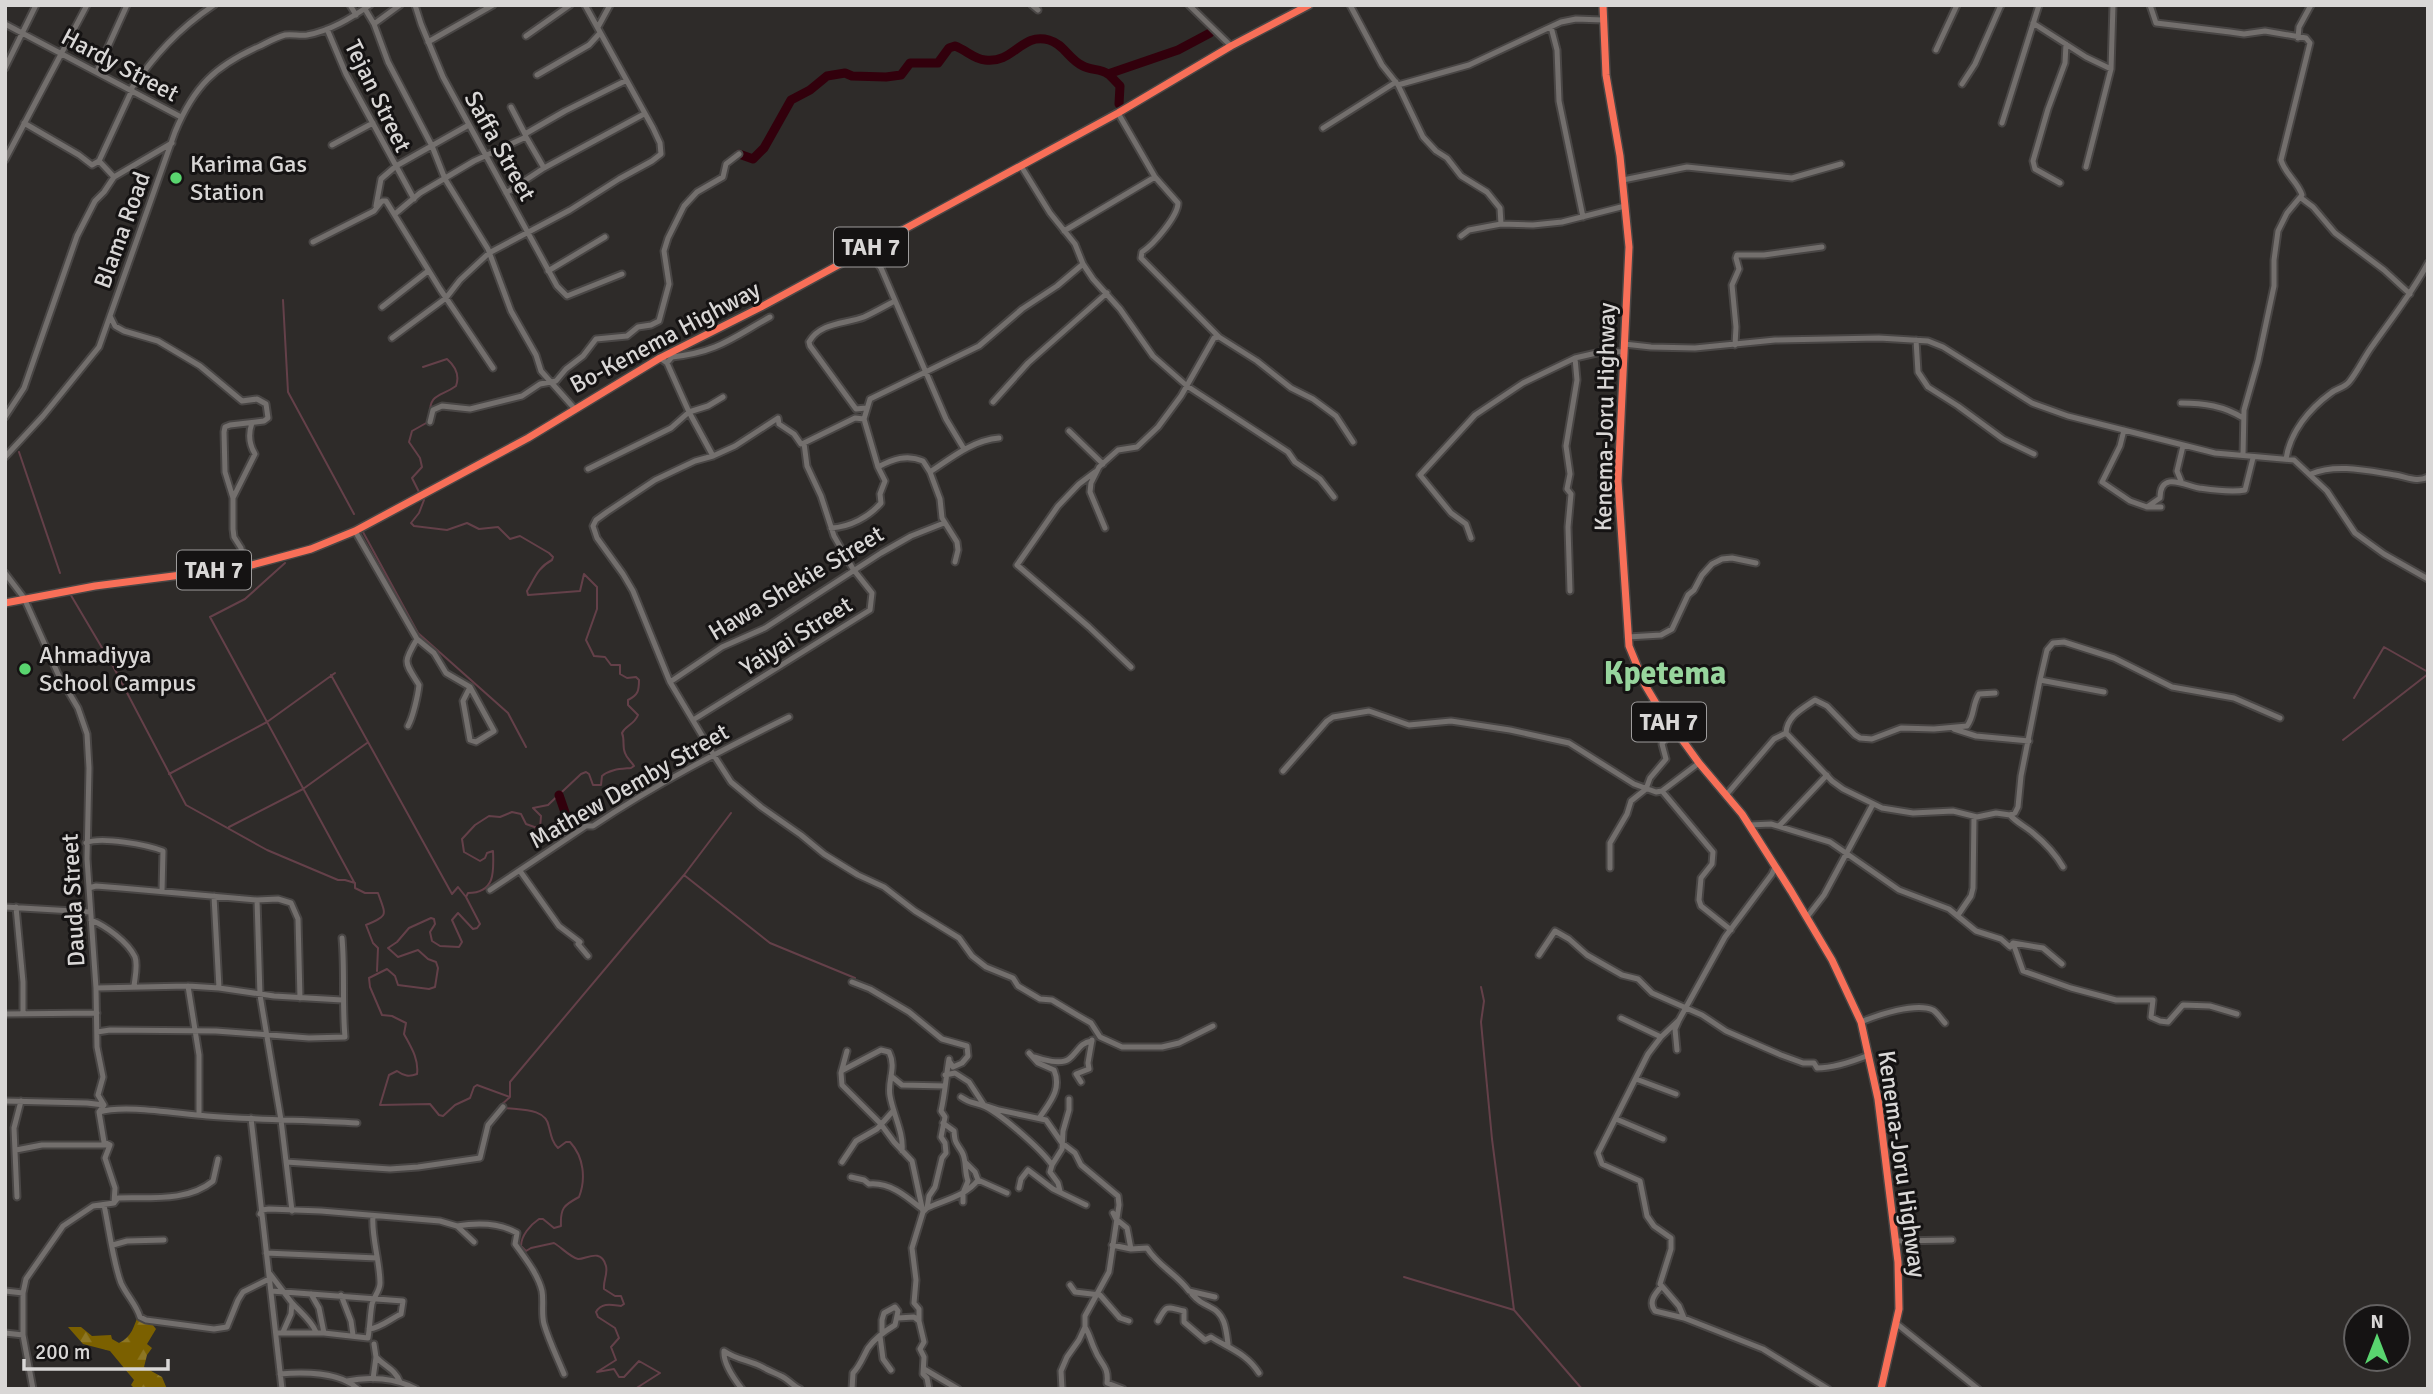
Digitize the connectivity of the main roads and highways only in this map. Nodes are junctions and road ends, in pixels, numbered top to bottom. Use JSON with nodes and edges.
{"nodes":[{"id":1,"x":1309,"y":5,"type":"edge"},
{"id":2,"x":1603,"y":5,"type":"edge"},
{"id":3,"x":5,"y":603,"type":"edge"},
{"id":4,"x":1881,"y":1389,"type":"edge"}],
"edges":[{"from":1,"to":3,"type":"highway","name":"Bo-Kenema Highway","number":"TAH 7"},
{"from":2,"to":4,"type":"highway","name":"Kenema-Joru Highway","number":"TAH 7"}]}
